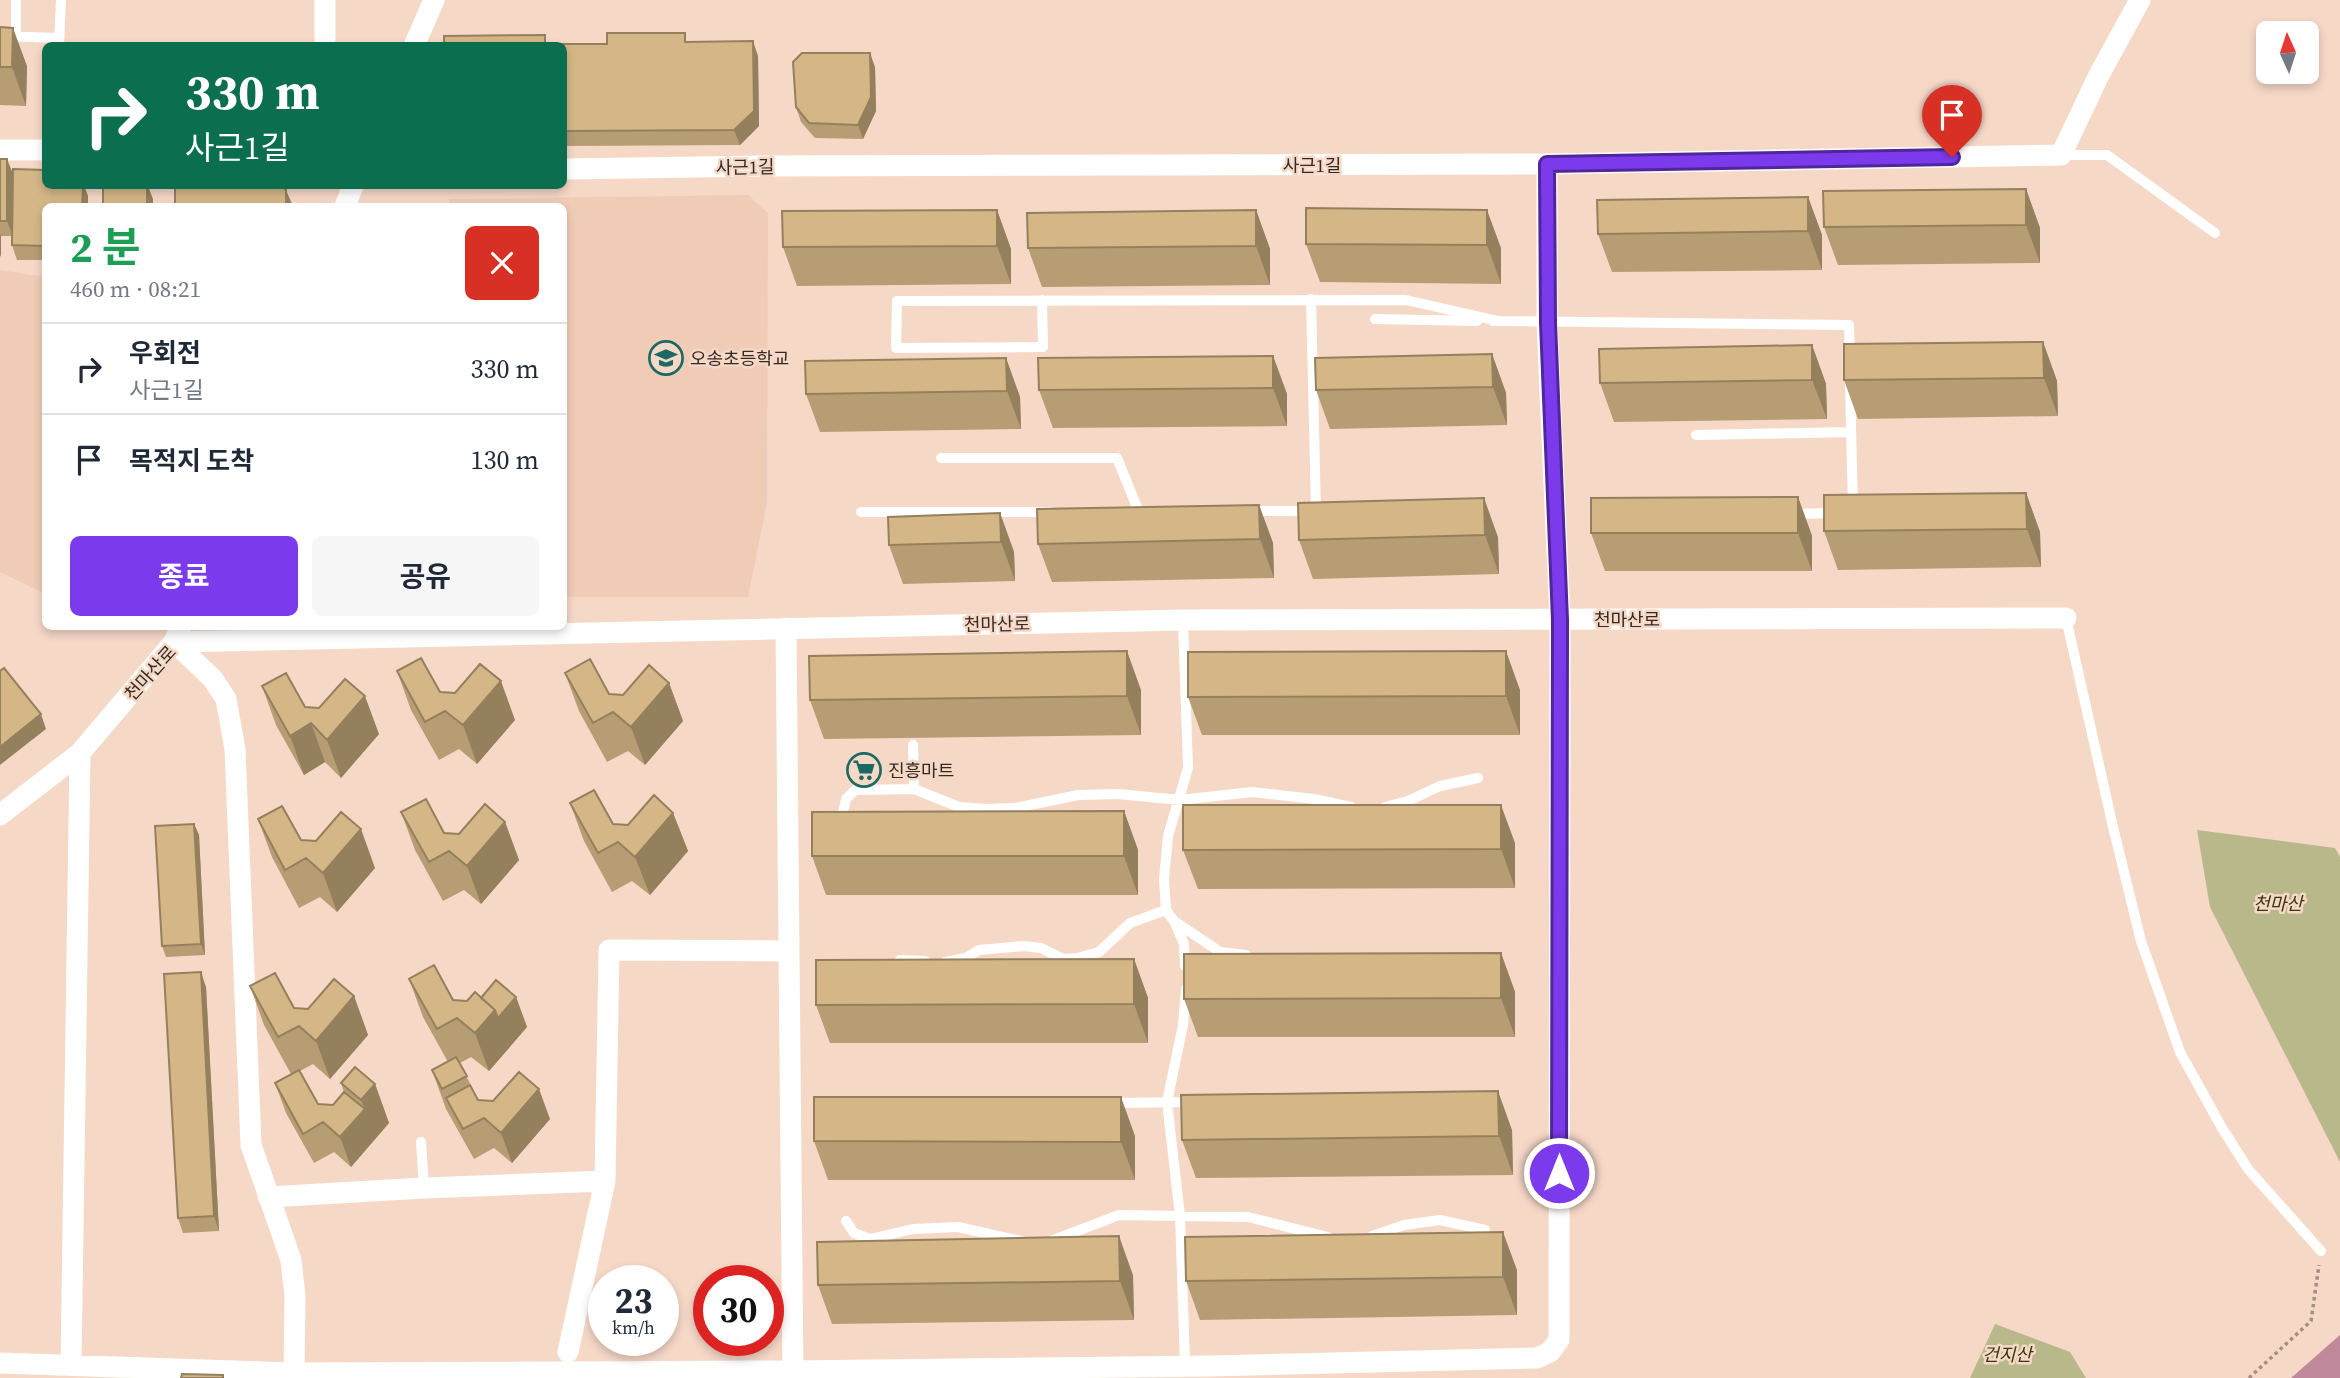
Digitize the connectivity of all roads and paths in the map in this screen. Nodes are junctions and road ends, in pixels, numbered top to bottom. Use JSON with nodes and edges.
{"nodes":[{"id":1,"x":16,"y":0,"type":"edge"},
{"id":2,"x":61,"y":0,"type":"edge"},
{"id":3,"x":325,"y":0,"type":"edge"},
{"id":4,"x":434,"y":0,"type":"edge"},
{"id":5,"x":2140,"y":0,"type":"edge"},
{"id":6,"x":0,"y":36,"type":"edge"},
{"id":7,"x":16,"y":36,"type":"junction"},
{"id":8,"x":59,"y":42,"type":"edge"},
{"id":9,"x":325,"y":42,"type":"edge"},
{"id":10,"x":416,"y":42,"type":"edge"},
{"id":11,"x":0,"y":150,"type":"edge"},
{"id":12,"x":42,"y":150,"type":"edge"},
{"id":13,"x":2061,"y":155,"type":"junction"},
{"id":14,"x":1547,"y":164,"type":"junction"},
{"id":15,"x":567,"y":169,"type":"edge"},
{"id":16,"x":2215,"y":233,"type":"dead end"},
{"id":17,"x":1311,"y":299,"type":"junction"},
{"id":18,"x":1042,"y":300,"type":"junction"},
{"id":19,"x":1375,"y":319,"type":"dead end"},
{"id":20,"x":1498,"y":321,"type":"junction"},
{"id":21,"x":1548,"y":323,"type":"junction"},
{"id":22,"x":1850,"y":365,"type":"edge"},
{"id":23,"x":1850,"y":379,"type":"edge"},
{"id":24,"x":1851,"y":432,"type":"junction"},
{"id":25,"x":1696,"y":435,"type":"edge"},
{"id":26,"x":941,"y":458,"type":"dead end"},
{"id":27,"x":861,"y":512,"type":"dead end"},
{"id":28,"x":1056,"y":512,"type":"edge"},
{"id":29,"x":1125,"y":512,"type":"edge"},
{"id":30,"x":1139,"y":512,"type":"junction"},
{"id":31,"x":1153,"y":512,"type":"edge"},
{"id":32,"x":1235,"y":512,"type":"edge"},
{"id":33,"x":1773,"y":514,"type":"edge"},
{"id":34,"x":2066,"y":618,"type":"joint"},
{"id":35,"x":1183,"y":620,"type":"junction"},
{"id":36,"x":1560,"y":620,"type":"junction"},
{"id":37,"x":786,"y":628,"type":"junction"},
{"id":38,"x":177,"y":634,"type":"edge"},
{"id":39,"x":913,"y":745,"type":"edge"},
{"id":40,"x":80,"y":753,"type":"junction"},
{"id":41,"x":1478,"y":778,"type":"dead end"},
{"id":42,"x":914,"y":789,"type":"junction"},
{"id":43,"x":1180,"y":799,"type":"junction"},
{"id":44,"x":0,"y":815,"type":"edge"},
{"id":45,"x":841,"y":821,"type":"edge"},
{"id":46,"x":1166,"y":910,"type":"junction"},
{"id":47,"x":1174,"y":921,"type":"junction"},
{"id":48,"x":788,"y":951,"type":"junction"},
{"id":49,"x":1255,"y":956,"type":"edge"},
{"id":50,"x":900,"y":960,"type":"edge"},
{"id":51,"x":1167,"y":1102,"type":"junction"},
{"id":52,"x":1208,"y":1102,"type":"edge"},
{"id":53,"x":1098,"y":1104,"type":"edge"},
{"id":54,"x":421,"y":1142,"type":"dead end"},
{"id":55,"x":605,"y":1181,"type":"junction"},
{"id":56,"x":425,"y":1188,"type":"junction"},
{"id":57,"x":268,"y":1197,"type":"junction"},
{"id":58,"x":1180,"y":1216,"type":"junction"},
{"id":59,"x":846,"y":1221,"type":"dead end"},
{"id":60,"x":1485,"y":1230,"type":"edge"},
{"id":61,"x":1336,"y":1238,"type":"edge"},
{"id":62,"x":1364,"y":1238,"type":"edge"},
{"id":63,"x":2321,"y":1251,"type":"joint"},
{"id":64,"x":568,"y":1352,"type":"dead end"},
{"id":65,"x":0,"y":1363,"type":"edge"},
{"id":66,"x":71,"y":1364,"type":"junction"},
{"id":67,"x":1185,"y":1364,"type":"junction"},
{"id":68,"x":1210,"y":1372,"type":"edge"},
{"id":69,"x":793,"y":1374,"type":"edge"},
{"id":70,"x":294,"y":1376,"type":"edge"},
{"id":71,"x":2249,"y":1378,"type":"edge"}],
"edges":[{"from":1,"to":7,"type":"lane"},
{"from":2,"to":8,"type":"lane"},
{"from":3,"to":9,"type":"street"},
{"from":4,"to":10,"type":"street"},
{"from":5,"to":13,"type":"street"},
{"from":6,"to":7,"type":"lane"},
{"from":7,"to":8,"type":"lane"},
{"from":11,"to":12,"type":"street"},
{"from":13,"to":14,"type":"street","name":"사근1길"},
{"from":13,"to":16,"type":"lane"},
{"from":14,"to":15,"type":"street","name":"사근1길"},
{"from":14,"to":21,"type":"street"},
{"from":17,"to":18,"type":"lane"},
{"from":17,"to":20,"type":"lane"},
{"from":17,"to":32,"type":"lane"},
{"from":18,"to":18,"type":"lane"},
{"from":19,"to":20,"type":"lane"},
{"from":20,"to":21,"type":"lane"},
{"from":21,"to":22,"type":"lane"},
{"from":21,"to":36,"type":"street"},
{"from":23,"to":24,"type":"lane"},
{"from":24,"to":25,"type":"lane"},
{"from":24,"to":33,"type":"lane"},
{"from":26,"to":30,"type":"lane"},
{"from":27,"to":28,"type":"lane"},
{"from":29,"to":30,"type":"lane"},
{"from":30,"to":31,"type":"lane"},
{"from":34,"to":36,"type":"street","name":"천마산로"},
{"from":34,"to":63,"type":"lane"},
{"from":35,"to":36,"type":"street","name":"천마산로"},
{"from":35,"to":37,"type":"street","name":"천마산로"},
{"from":35,"to":43,"type":"lane"},
{"from":36,"to":68,"type":"street"},
{"from":37,"to":38,"type":"street","name":"천마산로"},
{"from":37,"to":48,"type":"street"},
{"from":38,"to":40,"type":"street","name":"천마산로"},
{"from":38,"to":57,"type":"street"},
{"from":39,"to":42,"type":"lane"},
{"from":40,"to":44,"type":"street","name":"천마산로"},
{"from":40,"to":66,"type":"street"},
{"from":41,"to":43,"type":"lane"},
{"from":42,"to":43,"type":"lane"},
{"from":42,"to":45,"type":"lane"},
{"from":43,"to":46,"type":"lane"},
{"from":46,"to":47,"type":"lane"},
{"from":46,"to":50,"type":"lane"},
{"from":47,"to":49,"type":"lane"},
{"from":47,"to":51,"type":"lane"},
{"from":48,"to":55,"type":"street"},
{"from":48,"to":69,"type":"street"},
{"from":51,"to":52,"type":"lane"},
{"from":51,"to":53,"type":"lane"},
{"from":51,"to":58,"type":"lane"},
{"from":54,"to":56,"type":"lane"},
{"from":55,"to":56,"type":"street"},
{"from":55,"to":64,"type":"street"},
{"from":56,"to":57,"type":"street"},
{"from":57,"to":70,"type":"street"},
{"from":58,"to":59,"type":"lane"},
{"from":58,"to":61,"type":"lane"},
{"from":58,"to":67,"type":"lane"},
{"from":60,"to":62,"type":"lane"},
{"from":63,"to":71,"type":"path"},
{"from":65,"to":66,"type":"street"},
{"from":66,"to":70,"type":"street"},
{"from":67,"to":68,"type":"street"},
{"from":67,"to":69,"type":"street"},
{"from":69,"to":70,"type":"street"}]}
